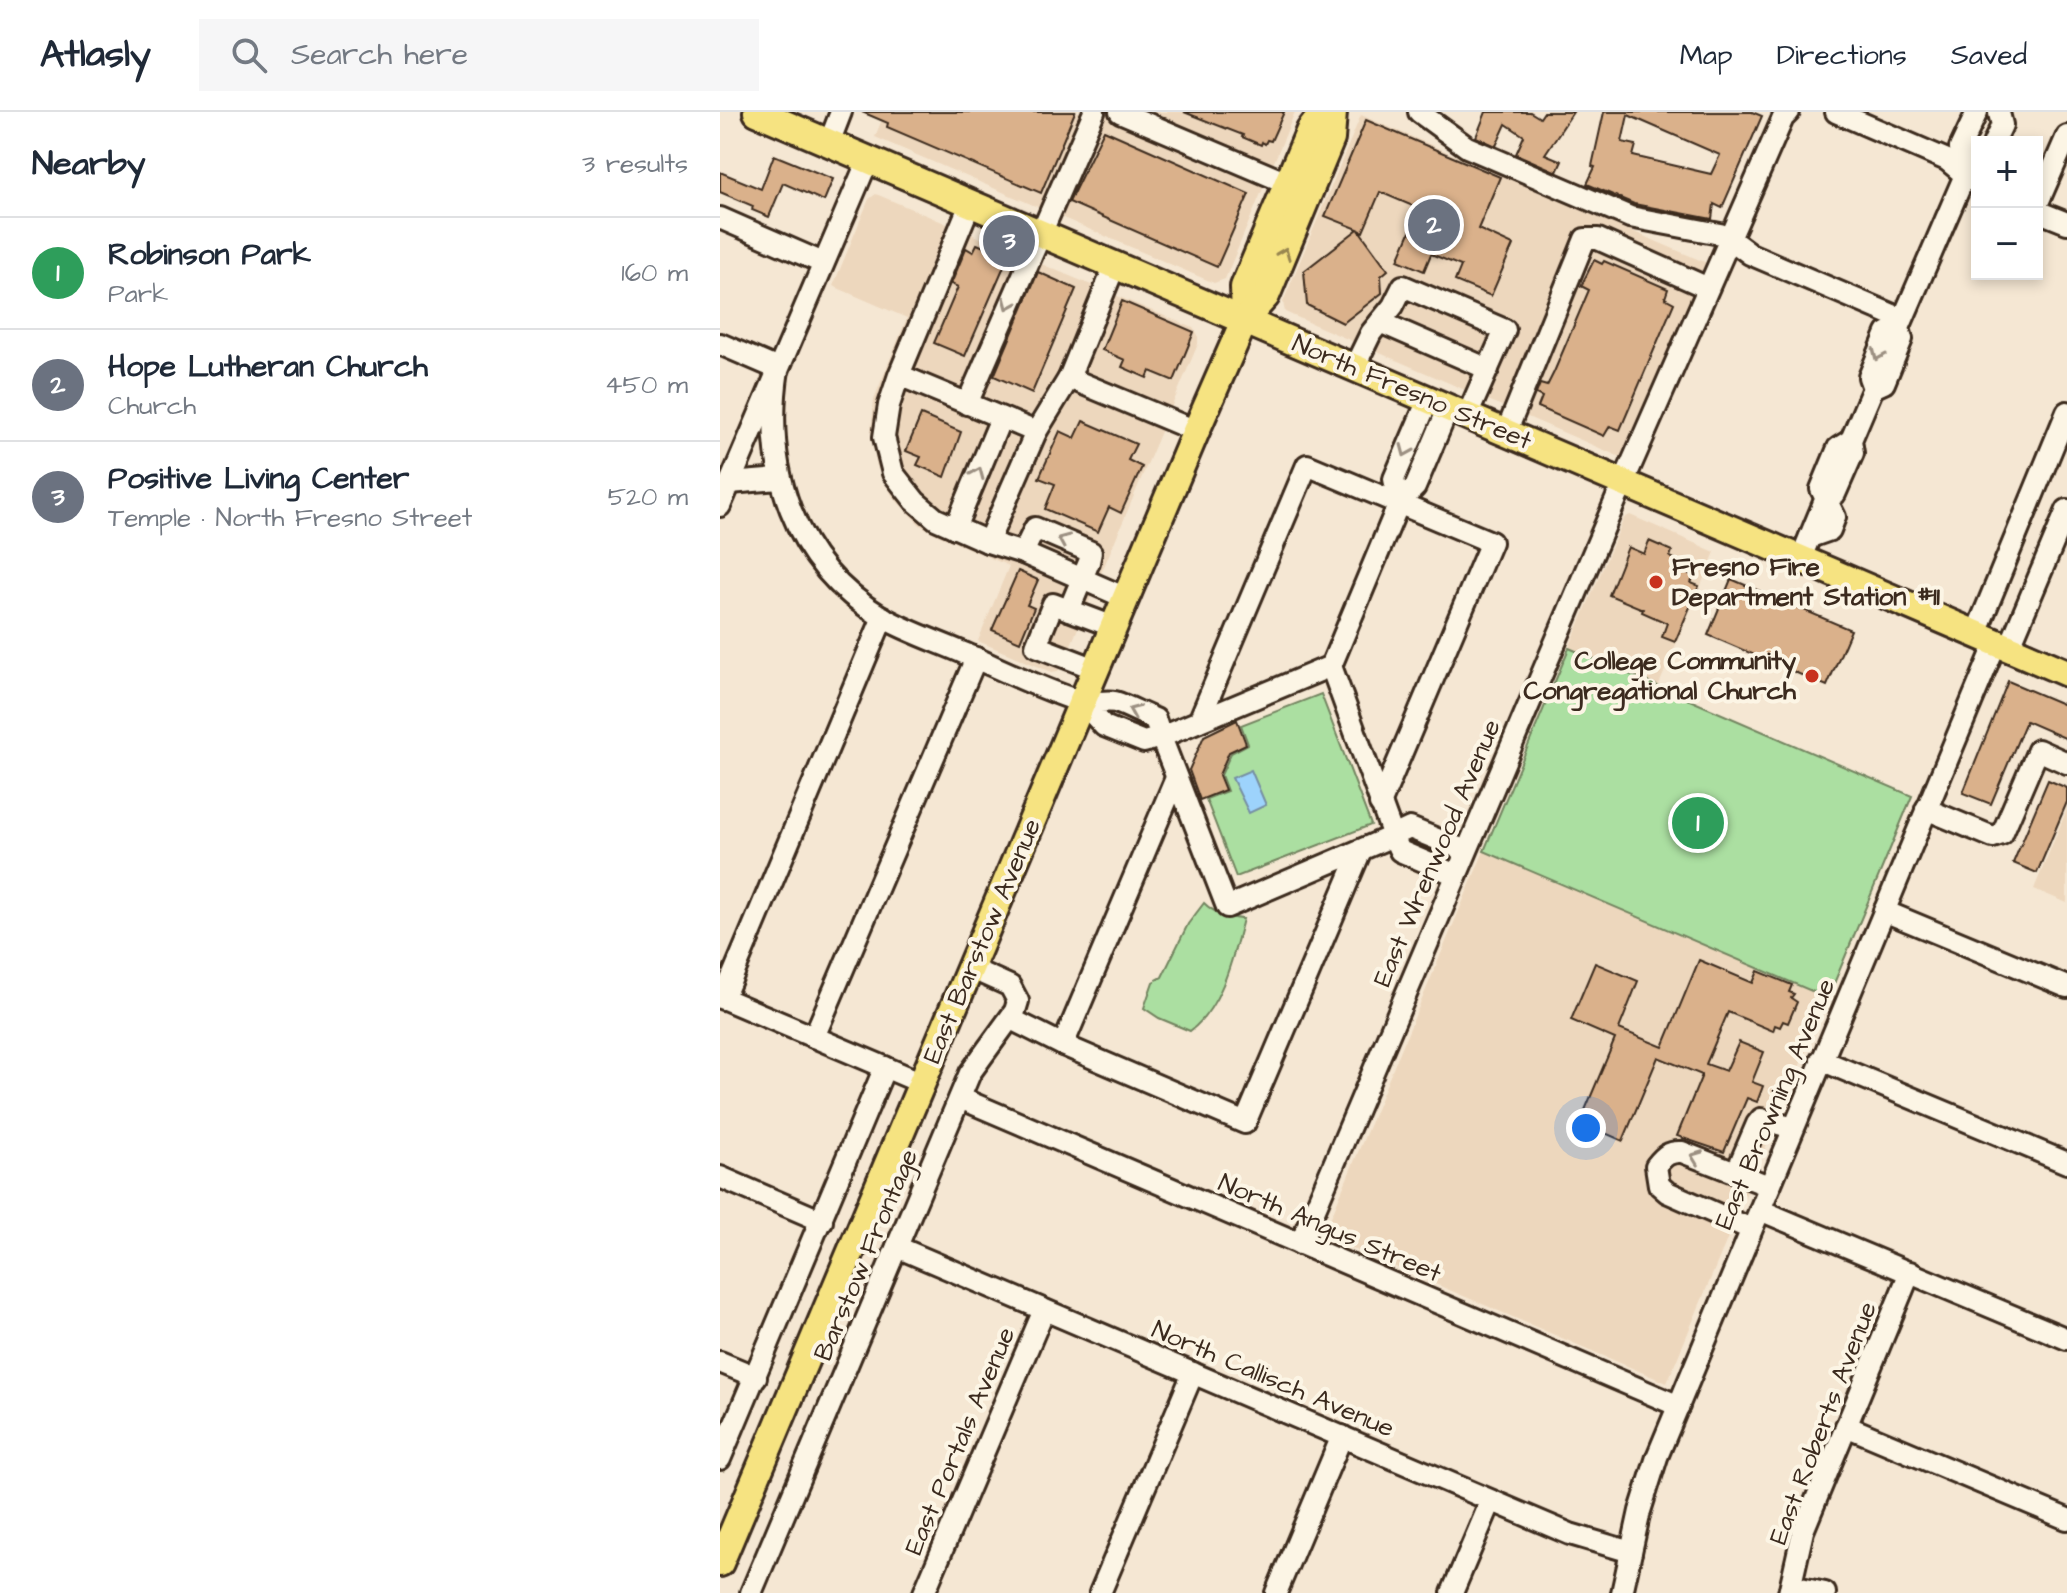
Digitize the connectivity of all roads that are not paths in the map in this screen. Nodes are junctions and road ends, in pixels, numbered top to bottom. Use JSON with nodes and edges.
{"nodes":[{"id":1,"x":757,"y":112,"type":"edge"},
{"id":2,"x":841,"y":112,"type":"edge"},
{"id":3,"x":1094,"y":112,"type":"edge"},
{"id":4,"x":1120,"y":112,"type":"edge"},
{"id":5,"x":1324,"y":112,"type":"edge"},
{"id":6,"x":1333,"y":112,"type":"edge"},
{"id":7,"x":1419,"y":112,"type":"edge"},
{"id":8,"x":1836,"y":112,"type":"edge"},
{"id":9,"x":1977,"y":112,"type":"edge"},
{"id":10,"x":1999,"y":113,"type":"edge"},
{"id":11,"x":1781,"y":114,"type":"edge"},
{"id":12,"x":1997,"y":136,"type":"edge"},
{"id":13,"x":2067,"y":136,"type":"edge"},
{"id":14,"x":829,"y":143,"type":"junction"},
{"id":15,"x":868,"y":160,"type":"junction"},
{"id":16,"x":1971,"y":171,"type":"edge"},
{"id":17,"x":1971,"y":174,"type":"edge"},
{"id":18,"x":1971,"y":179,"type":"edge"},
{"id":19,"x":1287,"y":183,"type":"junction"},
{"id":20,"x":2043,"y":194,"type":"edge"},
{"id":21,"x":970,"y":204,"type":"junction"},
{"id":22,"x":2043,"y":211,"type":"edge"},
{"id":23,"x":720,"y":218,"type":"edge"},
{"id":24,"x":2067,"y":223,"type":"edge"},
{"id":25,"x":1040,"y":232,"type":"junction"},
{"id":26,"x":1730,"y":239,"type":"junction"},
{"id":27,"x":823,"y":263,"type":"junction"},
{"id":28,"x":1115,"y":265,"type":"junction"},
{"id":29,"x":1708,"y":288,"type":"junction"},
{"id":30,"x":1245,"y":319,"type":"junction"},
{"id":31,"x":1380,"y":322,"type":"junction"},
{"id":32,"x":1900,"y":324,"type":"junction"},
{"id":33,"x":720,"y":344,"type":"edge"},
{"id":34,"x":1354,"y":368,"type":"junction"},
{"id":35,"x":778,"y":369,"type":"junction"},
{"id":36,"x":1488,"y":369,"type":"junction"},
{"id":37,"x":899,"y":375,"type":"junction"},
{"id":38,"x":1069,"y":378,"type":"junction"},
{"id":39,"x":967,"y":404,"type":"junction"},
{"id":40,"x":1448,"y":408,"type":"junction"},
{"id":41,"x":2067,"y":412,"type":"edge"},
{"id":42,"x":1001,"y":418,"type":"junction"},
{"id":43,"x":1196,"y":431,"type":"junction"},
{"id":44,"x":1036,"y":432,"type":"junction"},
{"id":45,"x":1506,"y":433,"type":"junction"},
{"id":46,"x":779,"y":479,"type":"junction"},
{"id":47,"x":730,"y":483,"type":"junction"},
{"id":48,"x":1623,"y":483,"type":"junction"},
{"id":49,"x":1399,"y":503,"type":"junction"},
{"id":50,"x":720,"y":506,"type":"edge"},
{"id":51,"x":2067,"y":510,"type":"edge"},
{"id":52,"x":955,"y":528,"type":"junction"},
{"id":53,"x":988,"y":542,"type":"junction"},
{"id":54,"x":1806,"y":547,"type":"junction"},
{"id":55,"x":1023,"y":553,"type":"junction"},
{"id":56,"x":1082,"y":579,"type":"junction"},
{"id":57,"x":1126,"y":598,"type":"junction"},
{"id":58,"x":1069,"y":610,"type":"junction"},
{"id":59,"x":883,"y":617,"type":"junction"},
{"id":60,"x":1114,"y":627,"type":"junction"},
{"id":61,"x":1994,"y":641,"type":"junction"},
{"id":62,"x":976,"y":658,"type":"junction"},
{"id":63,"x":1331,"y":666,"type":"junction"},
{"id":64,"x":1096,"y":669,"type":"junction"},
{"id":65,"x":2067,"y":673,"type":"edge"},
{"id":66,"x":1082,"y":702,"type":"junction"},
{"id":67,"x":1199,"y":721,"type":"junction"},
{"id":68,"x":1161,"y":737,"type":"junction"},
{"id":69,"x":2067,"y":763,"type":"edge"},
{"id":70,"x":1176,"y":778,"type":"junction"},
{"id":71,"x":1380,"y":804,"type":"junction"},
{"id":72,"x":1926,"y":809,"type":"junction"},
{"id":73,"x":1393,"y":836,"type":"junction"},
{"id":74,"x":1361,"y":850,"type":"junction"},
{"id":75,"x":1466,"y":851,"type":"junction"},
{"id":76,"x":1456,"y":875,"type":"junction"},
{"id":77,"x":1884,"y":911,"type":"junction"},
{"id":78,"x":970,"y":968,"type":"junction"},
{"id":79,"x":2067,"y":987,"type":"edge"},
{"id":80,"x":722,"y":998,"type":"edge"},
{"id":81,"x":1011,"y":1019,"type":"junction"},
{"id":82,"x":814,"y":1037,"type":"junction"},
{"id":83,"x":1063,"y":1045,"type":"junction"},
{"id":84,"x":1821,"y":1060,"type":"junction"},
{"id":85,"x":885,"y":1067,"type":"junction"},
{"id":86,"x":922,"y":1083,"type":"junction"},
{"id":87,"x":960,"y":1098,"type":"junction"},
{"id":88,"x":1793,"y":1128,"type":"junction"},
{"id":89,"x":2067,"y":1163,"type":"edge"},
{"id":90,"x":1736,"y":1173,"type":"junction"},
{"id":91,"x":720,"y":1177,"type":"edge"},
{"id":92,"x":1769,"y":1186,"type":"junction"},
{"id":93,"x":1755,"y":1219,"type":"junction"},
{"id":94,"x":822,"y":1221,"type":"junction"},
{"id":95,"x":1300,"y":1244,"type":"junction"},
{"id":96,"x":897,"y":1247,"type":"junction"},
{"id":97,"x":1910,"y":1272,"type":"junction"},
{"id":98,"x":1044,"y":1310,"type":"junction"},
{"id":99,"x":2067,"y":1339,"type":"edge"},
{"id":100,"x":720,"y":1362,"type":"edge"},
{"id":101,"x":1193,"y":1373,"type":"junction"},
{"id":102,"x":756,"y":1377,"type":"junction"},
{"id":103,"x":1679,"y":1406,"type":"junction"},
{"id":104,"x":1846,"y":1426,"type":"junction"},
{"id":105,"x":1342,"y":1436,"type":"junction"},
{"id":106,"x":720,"y":1459,"type":"edge"},
{"id":107,"x":1491,"y":1501,"type":"junction"},
{"id":108,"x":2067,"y":1519,"type":"edge"},
{"id":109,"x":1631,"y":1552,"type":"junction"},
{"id":110,"x":720,"y":1563,"type":"edge"},
{"id":111,"x":1790,"y":1590,"type":"edge"},
{"id":112,"x":751,"y":1593,"type":"edge"},
{"id":113,"x":924,"y":1593,"type":"edge"},
{"id":114,"x":1100,"y":1593,"type":"edge"},
{"id":115,"x":1276,"y":1593,"type":"edge"},
{"id":116,"x":1452,"y":1593,"type":"edge"},
{"id":117,"x":1622,"y":1593,"type":"edge"},
{"id":118,"x":1825,"y":1593,"type":"edge"}],
"edges":[{"from":1,"to":14,"type":"main road","name":"North Fresno Street"},
{"from":2,"to":14,"type":"street"},
{"from":3,"to":25,"type":"street"},
{"from":4,"to":19,"type":"street"},
{"from":5,"to":19,"type":"main road","name":"East Barstow Avenue"},
{"from":30,"to":6,"type":"main road","name":"East Barstow Avenue","one_way":true},
{"from":7,"to":26,"type":"street"},
{"from":8,"to":17,"type":"street"},
{"from":9,"to":16,"type":"street"},
{"from":10,"to":12,"type":"street"},
{"from":11,"to":26,"type":"street","name":"East Wrenwood Avenue"},
{"from":13,"to":20,"type":"street"},
{"from":14,"to":15,"type":"main road","name":"North Fresno Street"},
{"from":15,"to":21,"type":"main road","name":"North Fresno Street"},
{"from":15,"to":27,"type":"street"},
{"from":18,"to":32,"type":"street"},
{"from":19,"to":30,"type":"main road","name":"East Barstow Avenue"},
{"from":21,"to":25,"type":"main road","name":"North Fresno Street"},
{"from":21,"to":37,"type":"street"},
{"from":22,"to":24,"type":"street"},
{"from":23,"to":27,"type":"street"},
{"from":25,"to":28,"type":"main road","name":"North Fresno Street"},
{"from":25,"to":39,"type":"street","one_way":true},
{"from":26,"to":29,"type":"street","name":"East Wrenwood Avenue"},
{"from":26,"to":32,"type":"street"},
{"from":27,"to":35,"type":"street"},
{"from":28,"to":30,"type":"main road","name":"North Fresno Street"},
{"from":28,"to":38,"type":"street"},
{"from":29,"to":45,"type":"street"},
{"from":29,"to":48,"type":"street","name":"East Wrenwood Avenue"},
{"from":30,"to":34,"type":"main road","name":"North Fresno Street"},
{"from":30,"to":43,"type":"main road","name":"East Barstow Avenue"},
{"from":31,"to":34,"type":"street"},
{"from":31,"to":36,"type":"street"},
{"from":31,"to":36,"type":"street"},
{"from":32,"to":54,"type":"street"},
{"from":33,"to":35,"type":"street"},
{"from":34,"to":40,"type":"main road","name":"North Fresno Street"},
{"from":35,"to":46,"type":"street"},
{"from":35,"to":47,"type":"street"},
{"from":36,"to":40,"type":"street"},
{"from":37,"to":39,"type":"street"},
{"from":37,"to":52,"type":"street"},
{"from":38,"to":43,"type":"street"},
{"from":38,"to":44,"type":"street"},
{"from":39,"to":42,"type":"street"},
{"from":40,"to":45,"type":"main road","name":"North Fresno Street"},
{"from":40,"to":49,"type":"street"},
{"from":41,"to":61,"type":"street"},
{"from":42,"to":44,"type":"street"},
{"from":52,"to":42,"type":"street","one_way":true},
{"from":43,"to":57,"type":"main road","name":"East Barstow Avenue"},
{"from":44,"to":53,"type":"street"},
{"from":45,"to":48,"type":"main road","name":"North Fresno Street"},
{"from":46,"to":47,"type":"street"},
{"from":46,"to":59,"type":"street"},
{"from":47,"to":50,"type":"street"},
{"from":48,"to":54,"type":"main road","name":"North Fresno Street"},
{"from":48,"to":75,"type":"street","name":"East Wrenwood Avenue"},
{"from":49,"to":63,"type":"street"},
{"from":49,"to":67,"type":"street"},
{"from":49,"to":71,"type":"street"},
{"from":51,"to":61,"type":"street"},
{"from":52,"to":53,"type":"street"},
{"from":53,"to":55,"type":"street"},
{"from":54,"to":61,"type":"main road","name":"North Fresno Street"},
{"from":55,"to":56,"type":"street"},
{"from":56,"to":55,"type":"street","one_way":true},
{"from":56,"to":57,"type":"street"},
{"from":56,"to":58,"type":"street"},
{"from":57,"to":60,"type":"main road","name":"East Barstow Avenue"},
{"from":58,"to":60,"type":"street"},
{"from":58,"to":64,"type":"street"},
{"from":59,"to":62,"type":"street"},
{"from":59,"to":80,"type":"street"},
{"from":60,"to":64,"type":"main road","name":"East Barstow Avenue"},
{"from":61,"to":65,"type":"main road","name":"North Fresno Street"},
{"from":61,"to":72,"type":"street","name":"East Browning Avenue"},
{"from":62,"to":66,"type":"street"},
{"from":62,"to":82,"type":"street"},
{"from":63,"to":67,"type":"street"},
{"from":63,"to":71,"type":"street"},
{"from":64,"to":66,"type":"main road","name":"East Barstow Avenue"},
{"from":66,"to":68,"type":"street"},
{"from":66,"to":78,"type":"main road","name":"East Barstow Avenue"},
{"from":67,"to":68,"type":"street"},
{"from":68,"to":70,"type":"street"},
{"from":69,"to":72,"type":"street"},
{"from":70,"to":74,"type":"street"},
{"from":70,"to":83,"type":"street"},
{"from":71,"to":73,"type":"street"},
{"from":72,"to":77,"type":"street","name":"East Browning Avenue"},
{"from":73,"to":74,"type":"street"},
{"from":73,"to":75,"type":"street"},
{"from":73,"to":76,"type":"street"},
{"from":74,"to":83,"type":"street"},
{"from":75,"to":76,"type":"street","name":"East Wrenwood Avenue"},
{"from":76,"to":95,"type":"street","name":"East Wrenwood Avenue"},
{"from":77,"to":79,"type":"street"},
{"from":77,"to":84,"type":"street","name":"East Browning Avenue"},
{"from":78,"to":81,"type":"street"},
{"from":78,"to":86,"type":"main road","name":"East Barstow Avenue"},
{"from":80,"to":82,"type":"street"},
{"from":81,"to":83,"type":"street"},
{"from":81,"to":87,"type":"street","name":"Barstow Frontage"},
{"from":82,"to":85,"type":"street"},
{"from":84,"to":88,"type":"street","name":"East Browning Avenue"},
{"from":84,"to":89,"type":"street"},
{"from":85,"to":86,"type":"street"},
{"from":85,"to":94,"type":"street"},
{"from":86,"to":110,"type":"main road","name":"East Barstow Avenue"},
{"from":87,"to":95,"type":"street","name":"North Angus Street"},
{"from":87,"to":96,"type":"street","name":"Barstow Frontage"},
{"from":88,"to":90,"type":"street"},
{"from":88,"to":92,"type":"street","name":"East Browning Avenue"},
{"from":90,"to":92,"type":"street"},
{"from":90,"to":93,"type":"street","one_way":true},
{"from":91,"to":94,"type":"street"},
{"from":92,"to":93,"type":"street","name":"East Browning Avenue"},
{"from":93,"to":97,"type":"street"},
{"from":93,"to":103,"type":"street","name":"East Browning Avenue"},
{"from":94,"to":102,"type":"street"},
{"from":95,"to":103,"type":"street","name":"North Angus Street"},
{"from":96,"to":98,"type":"street","name":"North Callisch Avenue"},
{"from":96,"to":112,"type":"street","name":"Barstow Frontage"},
{"from":97,"to":99,"type":"street"},
{"from":97,"to":104,"type":"street","name":"East Roberts Avenue"},
{"from":98,"to":101,"type":"street","name":"North Callisch Avenue"},
{"from":98,"to":113,"type":"street","name":"East Portals Avenue"},
{"from":100,"to":102,"type":"street"},
{"from":101,"to":105,"type":"street","name":"North Callisch Avenue"},
{"from":101,"to":114,"type":"street"},
{"from":102,"to":106,"type":"street"},
{"from":103,"to":109,"type":"street","name":"East Browning Avenue"},
{"from":104,"to":108,"type":"street"},
{"from":104,"to":111,"type":"street","name":"East Roberts Avenue"},
{"from":105,"to":107,"type":"street","name":"North Callisch Avenue"},
{"from":105,"to":115,"type":"street"},
{"from":107,"to":109,"type":"street","name":"North Callisch Avenue"},
{"from":107,"to":116,"type":"street"},
{"from":109,"to":117,"type":"street","name":"East Browning Avenue"},
{"from":111,"to":118,"type":"street"}]}
